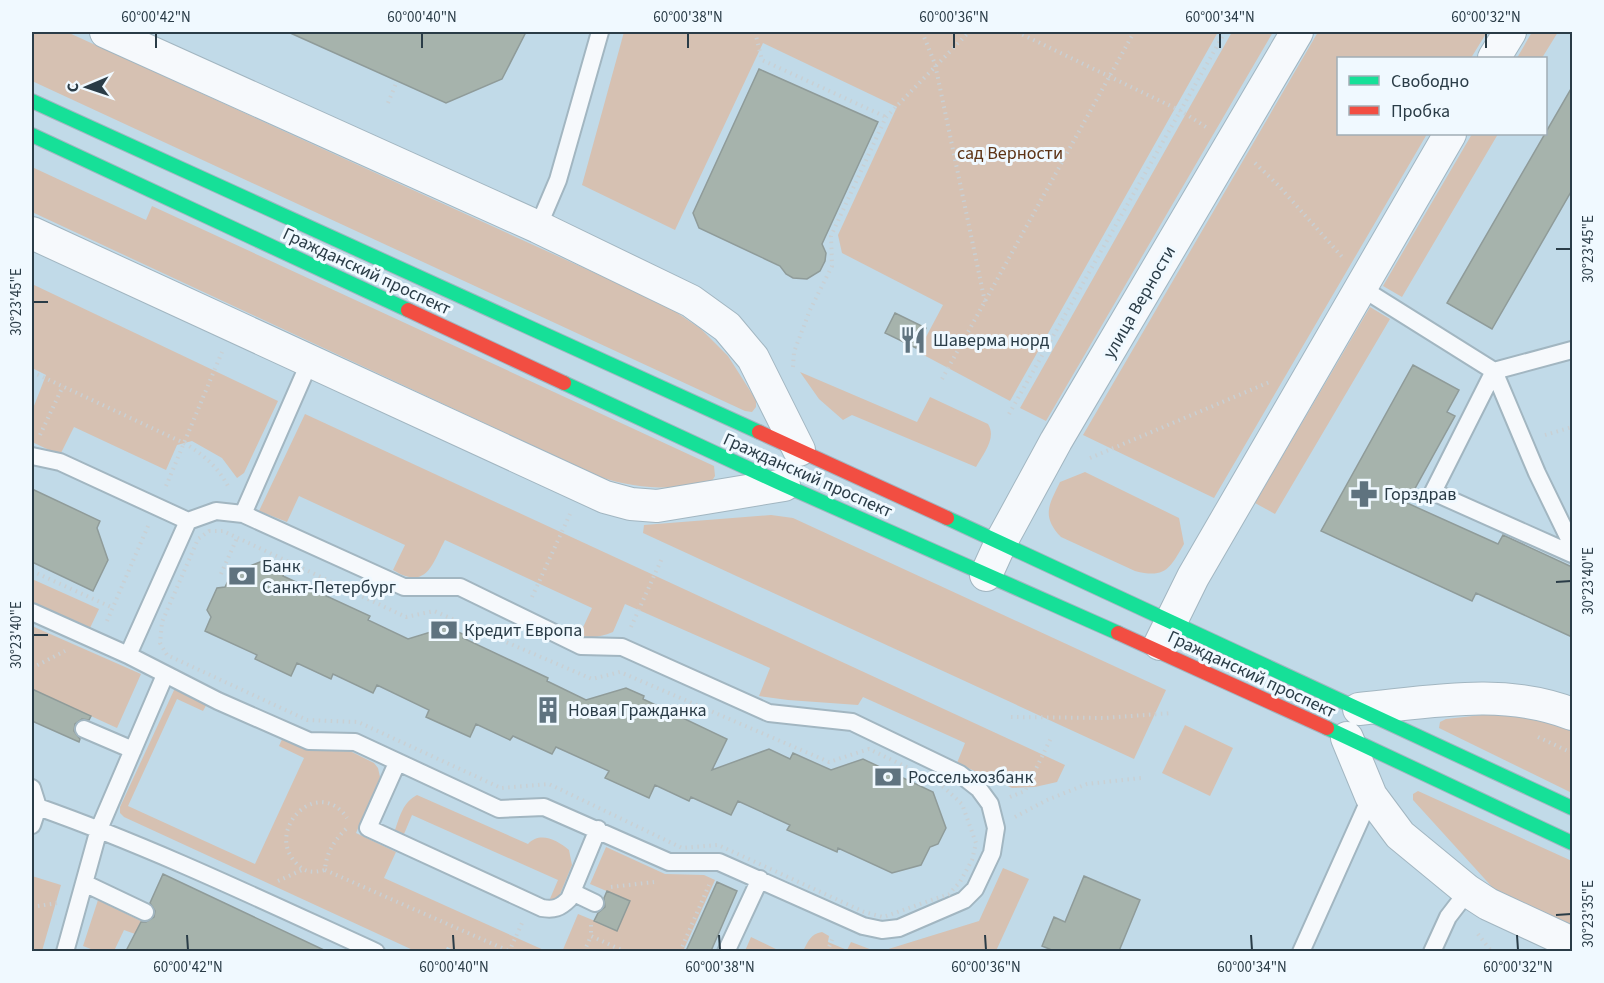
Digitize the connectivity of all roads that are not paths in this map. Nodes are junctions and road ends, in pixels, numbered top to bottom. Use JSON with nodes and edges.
{"nodes":[{"id":1,"x":105,"y":32,"type":"edge"},
{"id":2,"x":600,"y":32,"type":"edge"},
{"id":3,"x":1297,"y":32,"type":"edge"},
{"id":4,"x":1510,"y":32,"type":"edge"},
{"id":5,"x":1495,"y":57,"type":"edge"},
{"id":6,"x":32,"y":101,"type":"edge"},
{"id":7,"x":32,"y":135,"type":"edge"},
{"id":8,"x":1449,"y":135,"type":"edge"},
{"id":9,"x":538,"y":227,"type":"junction"},
{"id":10,"x":32,"y":233,"type":"edge"},
{"id":11,"x":1355,"y":276,"type":"junction"},
{"id":12,"x":1572,"y":350,"type":"edge"},
{"id":13,"x":310,"y":362,"type":"junction"},
{"id":14,"x":1494,"y":371,"type":"junction"},
{"id":15,"x":34,"y":449,"type":"edge"},
{"id":16,"x":799,"y":450,"type":"junction"},
{"id":17,"x":784,"y":485,"type":"junction"},
{"id":18,"x":243,"y":514,"type":"junction"},
{"id":19,"x":188,"y":521,"type":"junction"},
{"id":20,"x":1001,"y":542,"type":"junction"},
{"id":21,"x":1572,"y":545,"type":"edge"},
{"id":22,"x":1572,"y":554,"type":"edge"},
{"id":23,"x":986,"y":575,"type":"junction"},
{"id":24,"x":32,"y":612,"type":"edge"},
{"id":25,"x":1170,"y":621,"type":"junction"},
{"id":26,"x":1157,"y":651,"type":"junction"},
{"id":27,"x":128,"y":655,"type":"junction"},
{"id":28,"x":165,"y":675,"type":"junction"},
{"id":29,"x":1359,"y":709,"type":"junction"},
{"id":30,"x":1572,"y":714,"type":"edge"},
{"id":31,"x":84,"y":729,"type":"dead end"},
{"id":32,"x":1347,"y":738,"type":"junction"},
{"id":33,"x":133,"y":750,"type":"junction"},
{"id":34,"x":397,"y":763,"type":"junction"},
{"id":35,"x":32,"y":788,"type":"edge"},
{"id":36,"x":1371,"y":796,"type":"junction"},
{"id":37,"x":38,"y":807,"type":"junction"},
{"id":38,"x":1572,"y":808,"type":"edge"},
{"id":39,"x":32,"y":825,"type":"edge"},
{"id":40,"x":99,"y":829,"type":"junction"},
{"id":41,"x":598,"y":829,"type":"junction"},
{"id":42,"x":1572,"y":843,"type":"edge"},
{"id":43,"x":760,"y":879,"type":"junction"},
{"id":44,"x":84,"y":883,"type":"junction"},
{"id":45,"x":1468,"y":891,"type":"junction"},
{"id":46,"x":572,"y":892,"type":"junction"},
{"id":47,"x":595,"y":903,"type":"road end"},
{"id":48,"x":145,"y":912,"type":"dead end"},
{"id":49,"x":1572,"y":943,"type":"edge"},
{"id":50,"x":65,"y":951,"type":"edge"},
{"id":51,"x":376,"y":951,"type":"edge"},
{"id":52,"x":726,"y":951,"type":"edge"},
{"id":53,"x":1301,"y":951,"type":"edge"},
{"id":54,"x":1432,"y":951,"type":"edge"}],
"edges":[{"from":1,"to":9,"type":"street"},
{"from":2,"to":9,"type":"lane"},
{"from":3,"to":20,"type":"street","name":"улица Верности"},
{"from":4,"to":5,"type":"street"},
{"from":6,"to":16,"type":"main road","name":"Гражданский проспект"},
{"from":7,"to":17,"type":"main road","name":"Гражданский проспект"},
{"from":8,"to":11,"type":"street"},
{"from":9,"to":16,"type":"street"},
{"from":10,"to":13,"type":"street"},
{"from":11,"to":14,"type":"lane"},
{"from":11,"to":25,"type":"street"},
{"from":12,"to":14,"type":"lane"},
{"from":13,"to":17,"type":"street"},
{"from":13,"to":18,"type":"lane"},
{"from":14,"to":21,"type":"lane"},
{"from":14,"to":22,"type":"lane"},
{"from":15,"to":19,"type":"lane"},
{"from":16,"to":20,"type":"main road","name":"Гражданский проспект"},
{"from":17,"to":23,"type":"main road","name":"Гражданский проспект"},
{"from":18,"to":19,"type":"lane"},
{"from":18,"to":43,"type":"lane"},
{"from":19,"to":27,"type":"lane"},
{"from":20,"to":23,"type":"street","name":"улица Верности"},
{"from":20,"to":25,"type":"main road","name":"Гражданский проспект"},
{"from":23,"to":26,"type":"main road","name":"Гражданский проспект"},
{"from":24,"to":27,"type":"lane"},
{"from":25,"to":26,"type":"street"},
{"from":25,"to":29,"type":"main road","name":"Гражданский проспект"},
{"from":26,"to":32,"type":"main road","name":"Гражданский проспект"},
{"from":27,"to":28,"type":"lane"},
{"from":28,"to":33,"type":"lane"},
{"from":28,"to":34,"type":"lane"},
{"from":29,"to":30,"type":"street"},
{"from":29,"to":38,"type":"main road","name":"Гражданский проспект"},
{"from":31,"to":33,"type":"lane"},
{"from":32,"to":36,"type":"street"},
{"from":32,"to":42,"type":"main road","name":"Гражданский проспект"},
{"from":33,"to":40,"type":"lane"},
{"from":34,"to":41,"type":"lane"},
{"from":34,"to":46,"type":"lane"},
{"from":35,"to":37,"type":"lane"},
{"from":36,"to":45,"type":"street"},
{"from":36,"to":53,"type":"lane"},
{"from":37,"to":39,"type":"lane"},
{"from":37,"to":40,"type":"lane"},
{"from":40,"to":44,"type":"lane"},
{"from":40,"to":51,"type":"lane"},
{"from":41,"to":43,"type":"lane"},
{"from":41,"to":46,"type":"lane"},
{"from":43,"to":52,"type":"lane"},
{"from":44,"to":48,"type":"lane"},
{"from":44,"to":50,"type":"lane"},
{"from":45,"to":49,"type":"street"},
{"from":45,"to":54,"type":"lane"},
{"from":46,"to":47,"type":"lane"}]}
